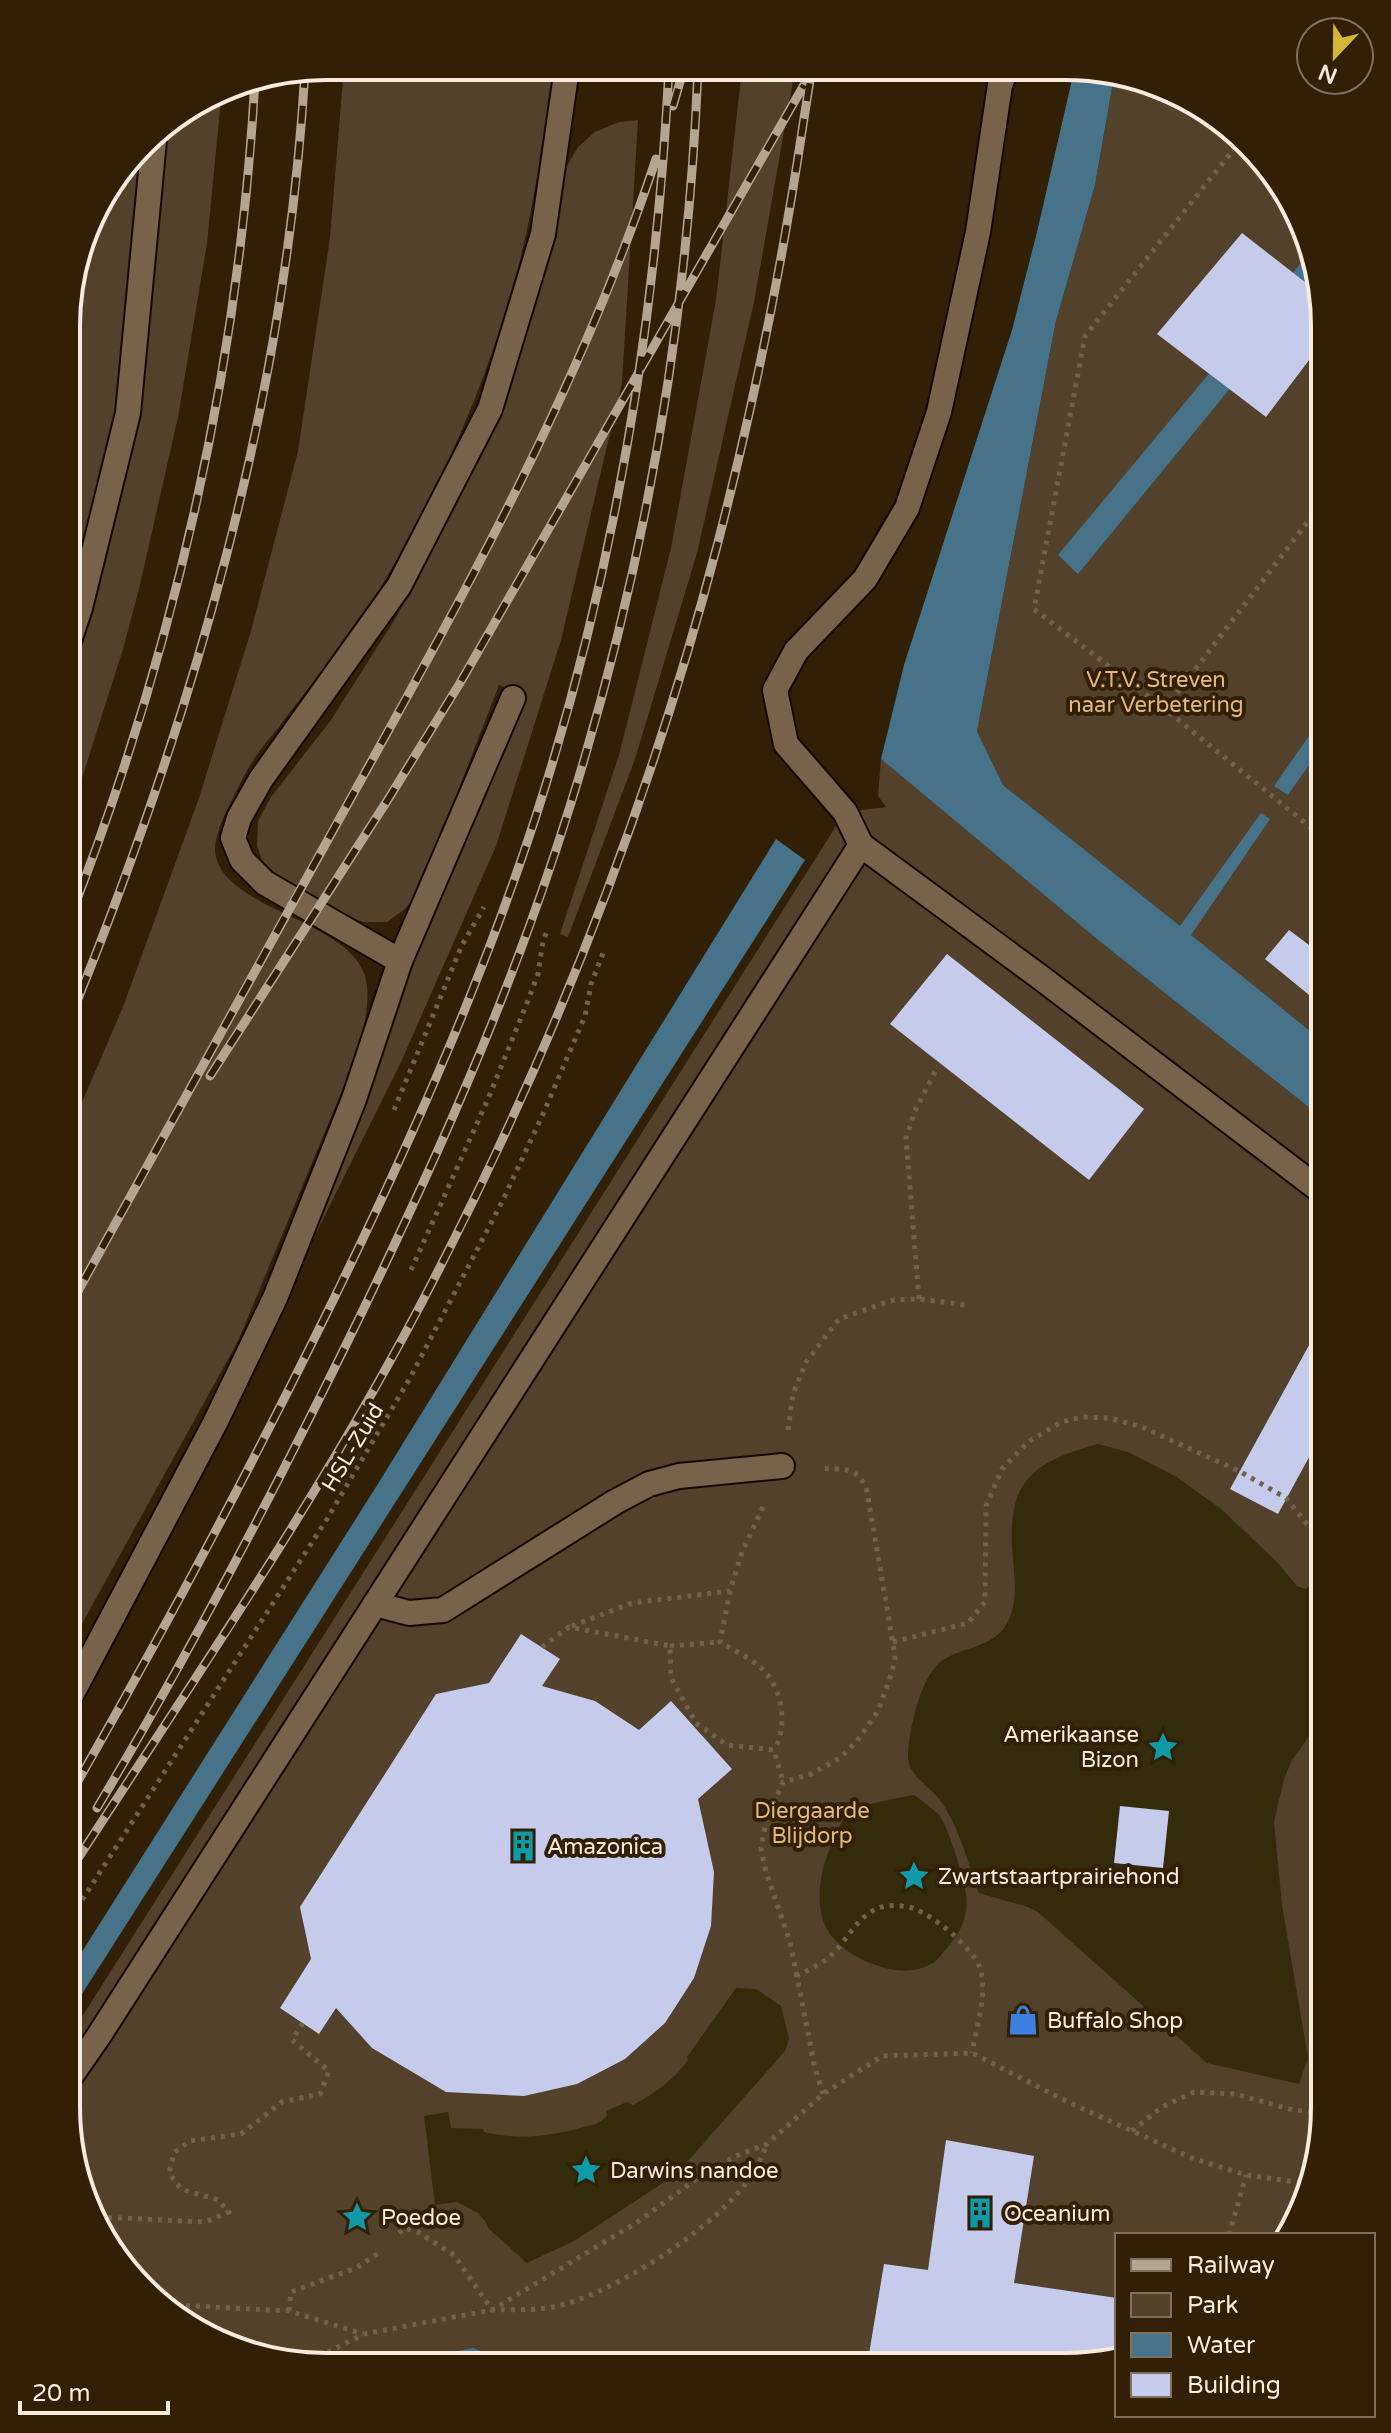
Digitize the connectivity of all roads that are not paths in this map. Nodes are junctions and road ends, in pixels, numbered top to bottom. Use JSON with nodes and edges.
{"nodes":[{"id":1,"x":1002,"y":80,"type":"edge"},
{"id":2,"x":565,"y":81,"type":"edge"},
{"id":3,"x":153,"y":152,"type":"edge"},
{"id":4,"x":80,"y":608,"type":"edge"},
{"id":5,"x":513,"y":698,"type":"dead end"},
{"id":6,"x":861,"y":845,"type":"junction"},
{"id":7,"x":400,"y":961,"type":"junction"},
{"id":8,"x":1311,"y":1183,"type":"edge"},
{"id":9,"x":782,"y":1466,"type":"road end"},
{"id":10,"x":375,"y":1604,"type":"junction"},
{"id":11,"x":80,"y":1679,"type":"edge"},
{"id":12,"x":80,"y":2061,"type":"edge"}],
"edges":[{"from":1,"to":6,"type":"lane"},
{"from":2,"to":7,"type":"lane"},
{"from":3,"to":4,"type":"lane"},
{"from":5,"to":7,"type":"lane"},
{"from":6,"to":8,"type":"lane"},
{"from":6,"to":10,"type":"lane"},
{"from":7,"to":11,"type":"lane"},
{"from":9,"to":10,"type":"lane"},
{"from":10,"to":12,"type":"lane"}]}
